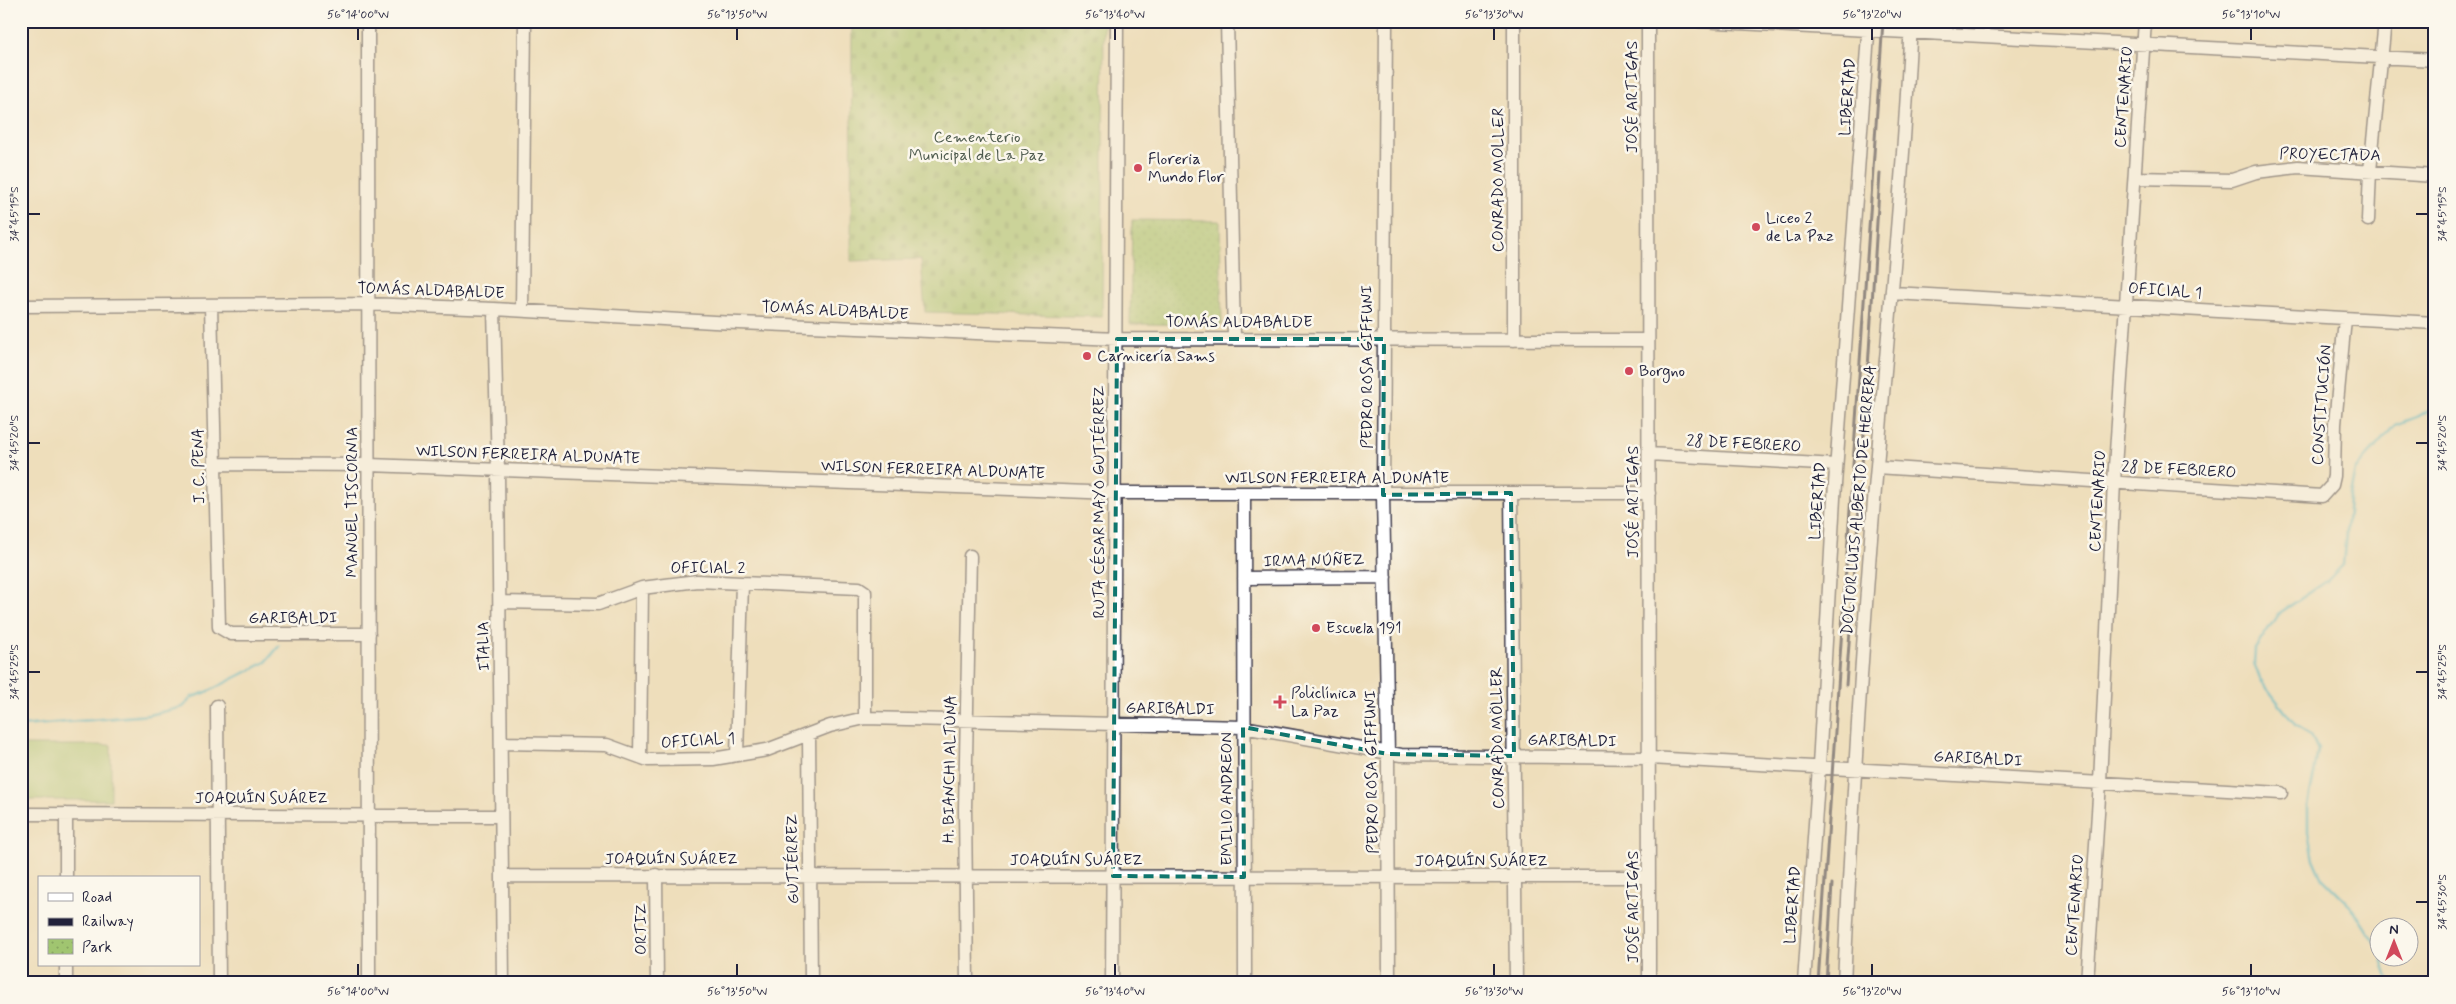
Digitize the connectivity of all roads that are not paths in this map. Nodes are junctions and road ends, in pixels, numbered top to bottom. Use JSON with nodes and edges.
{"nodes":[{"id":1,"x":368,"y":21,"type":"edge"},
{"id":2,"x":524,"y":21,"type":"edge"},
{"id":3,"x":1118,"y":21,"type":"edge"},
{"id":4,"x":1227,"y":21,"type":"edge"},
{"id":5,"x":1386,"y":21,"type":"edge"},
{"id":6,"x":1514,"y":21,"type":"edge"},
{"id":7,"x":1648,"y":21,"type":"edge"},
{"id":8,"x":1698,"y":21,"type":"edge"},
{"id":9,"x":2145,"y":21,"type":"edge"},
{"id":10,"x":2385,"y":21,"type":"edge"},
{"id":11,"x":1869,"y":25,"type":"edge"},
{"id":12,"x":1911,"y":26,"type":"edge"},
{"id":13,"x":2143,"y":46,"type":"junction"},
{"id":14,"x":2383,"y":57,"type":"junction"},
{"id":15,"x":2435,"y":60,"type":"edge"},
{"id":16,"x":2370,"y":171,"type":"junction"},
{"id":17,"x":2435,"y":176,"type":"edge"},
{"id":18,"x":2135,"y":178,"type":"junction"},
{"id":19,"x":2368,"y":220,"type":"dead end"},
{"id":20,"x":1893,"y":292,"type":"junction"},
{"id":21,"x":367,"y":304,"type":"junction"},
{"id":22,"x":211,"y":305,"type":"junction"},
{"id":23,"x":2127,"y":305,"type":"junction"},
{"id":24,"x":21,"y":306,"type":"edge"},
{"id":25,"x":494,"y":309,"type":"junction"},
{"id":26,"x":522,"y":311,"type":"junction"},
{"id":27,"x":2346,"y":319,"type":"junction"},
{"id":28,"x":2435,"y":324,"type":"edge"},
{"id":29,"x":1234,"y":337,"type":"junction"},
{"id":30,"x":1117,"y":339,"type":"junction"},
{"id":31,"x":1384,"y":339,"type":"junction"},
{"id":32,"x":1514,"y":340,"type":"junction"},
{"id":33,"x":1648,"y":340,"type":"junction"},
{"id":34,"x":1649,"y":454,"type":"junction"},
{"id":35,"x":216,"y":464,"type":"junction"},
{"id":36,"x":369,"y":465,"type":"junction"},
{"id":37,"x":1836,"y":465,"type":"junction"},
{"id":38,"x":1876,"y":467,"type":"junction"},
{"id":39,"x":498,"y":471,"type":"junction"},
{"id":40,"x":2114,"y":482,"type":"junction"},
{"id":41,"x":2328,"y":492,"type":"joint"},
{"id":42,"x":1114,"y":493,"type":"junction"},
{"id":43,"x":1512,"y":493,"type":"junction"},
{"id":44,"x":1649,"y":493,"type":"junction"},
{"id":45,"x":1244,"y":495,"type":"junction"},
{"id":46,"x":1383,"y":495,"type":"junction"},
{"id":47,"x":970,"y":556,"type":"dead end"},
{"id":48,"x":1385,"y":577,"type":"junction"},
{"id":49,"x":1244,"y":578,"type":"junction"},
{"id":50,"x":742,"y":583,"type":"junction"},
{"id":51,"x":642,"y":588,"type":"junction"},
{"id":52,"x":500,"y":602,"type":"junction"},
{"id":53,"x":219,"y":627,"type":"joint"},
{"id":54,"x":369,"y":634,"type":"junction"},
{"id":55,"x":217,"y":706,"type":"dead end"},
{"id":56,"x":865,"y":718,"type":"junction"},
{"id":57,"x":967,"y":722,"type":"junction"},
{"id":58,"x":1114,"y":725,"type":"junction"},
{"id":59,"x":1243,"y":727,"type":"junction"},
{"id":60,"x":809,"y":734,"type":"junction"},
{"id":61,"x":501,"y":744,"type":"junction"},
{"id":62,"x":1388,"y":754,"type":"junction"},
{"id":63,"x":737,"y":755,"type":"junction"},
{"id":64,"x":1514,"y":756,"type":"junction"},
{"id":65,"x":640,"y":757,"type":"junction"},
{"id":66,"x":1650,"y":758,"type":"junction"},
{"id":67,"x":1819,"y":766,"type":"junction"},
{"id":68,"x":1854,"y":768,"type":"junction"},
{"id":69,"x":2100,"y":782,"type":"junction"},
{"id":70,"x":2281,"y":793,"type":"dead end"},
{"id":71,"x":21,"y":814,"type":"edge"},
{"id":72,"x":66,"y":814,"type":"junction"},
{"id":73,"x":218,"y":814,"type":"junction"},
{"id":74,"x":369,"y":815,"type":"junction"},
{"id":75,"x":501,"y":816,"type":"junction"},
{"id":76,"x":656,"y":875,"type":"junction"},
{"id":77,"x":810,"y":875,"type":"junction"},
{"id":78,"x":66,"y":876,"type":"edge"},
{"id":79,"x":503,"y":876,"type":"junction"},
{"id":80,"x":966,"y":876,"type":"junction"},
{"id":81,"x":1113,"y":876,"type":"junction"},
{"id":82,"x":1244,"y":877,"type":"junction"},
{"id":83,"x":1516,"y":877,"type":"junction"},
{"id":84,"x":1649,"y":877,"type":"junction"},
{"id":85,"x":1389,"y":878,"type":"junction"},
{"id":86,"x":66,"y":966,"type":"edge"},
{"id":87,"x":66,"y":983,"type":"edge"},
{"id":88,"x":218,"y":983,"type":"edge"},
{"id":89,"x":369,"y":983,"type":"edge"},
{"id":90,"x":503,"y":983,"type":"edge"},
{"id":91,"x":657,"y":983,"type":"edge"},
{"id":92,"x":811,"y":983,"type":"edge"},
{"id":93,"x":967,"y":983,"type":"edge"},
{"id":94,"x":1112,"y":983,"type":"edge"},
{"id":95,"x":1245,"y":983,"type":"edge"},
{"id":96,"x":1388,"y":983,"type":"edge"},
{"id":97,"x":1516,"y":983,"type":"edge"},
{"id":98,"x":1649,"y":983,"type":"edge"},
{"id":99,"x":1804,"y":983,"type":"edge"},
{"id":100,"x":1844,"y":983,"type":"edge"},
{"id":101,"x":2087,"y":983,"type":"edge"}],
"edges":[{"from":1,"to":21,"type":"street","name":"MANUEL TISCORNIA"},
{"from":2,"to":26,"type":"street"},
{"from":3,"to":30,"type":"street","name":"RUTA CÉSAR MAYO GUTIÉRREZ"},
{"from":4,"to":29,"type":"street"},
{"from":5,"to":31,"type":"street","name":"PEDRO ROSA GIFFUNI"},
{"from":6,"to":32,"type":"street","name":"CONRADO MOLLER"},
{"from":7,"to":33,"type":"street","name":"JOSÉ ARTIGAS"},
{"from":8,"to":11,"type":"street"},
{"from":9,"to":13,"type":"street","name":"CENTENARIO"},
{"from":10,"to":14,"type":"street"},
{"from":11,"to":12,"type":"street"},
{"from":11,"to":37,"type":"street","name":"LIBERTAD"},
{"from":12,"to":13,"type":"street"},
{"from":12,"to":20,"type":"street","name":"DOCTOR LUIS ALBERTO DE HERRERA"},
{"from":13,"to":14,"type":"street"},
{"from":13,"to":18,"type":"street","name":"CENTENARIO"},
{"from":14,"to":15,"type":"street"},
{"from":14,"to":16,"type":"street"},
{"from":16,"to":17,"type":"street","name":"PROYECTADA"},
{"from":16,"to":18,"type":"street","name":"PROYECTADA"},
{"from":16,"to":19,"type":"street"},
{"from":18,"to":23,"type":"street","name":"CENTENARIO"},
{"from":20,"to":23,"type":"street","name":"OFICIAL 1"},
{"from":20,"to":38,"type":"street","name":"DOCTOR LUIS ALBERTO DE HERRERA"},
{"from":21,"to":22,"type":"street","name":"TOMÁS ALDABALDE"},
{"from":21,"to":25,"type":"street","name":"TOMÁS ALDABALDE"},
{"from":21,"to":36,"type":"street","name":"MANUEL TISCORNIA"},
{"from":22,"to":24,"type":"street","name":"TOMÁS ALDABALDE"},
{"from":22,"to":35,"type":"street","name":"J. C. PENA"},
{"from":23,"to":27,"type":"street","name":"OFICIAL 1"},
{"from":23,"to":40,"type":"street","name":"CENTENARIO"},
{"from":25,"to":26,"type":"street","name":"TOMÁS ALDABALDE"},
{"from":25,"to":39,"type":"street","name":"ITALIA"},
{"from":26,"to":30,"type":"street","name":"TOMÁS ALDABALDE"},
{"from":27,"to":28,"type":"street","name":"OFICIAL 1"},
{"from":27,"to":41,"type":"street","name":"CONSTITUCIÓN"},
{"from":29,"to":30,"type":"street","name":"TOMÁS ALDABALDE"},
{"from":29,"to":31,"type":"street","name":"TOMÁS ALDABALDE"},
{"from":30,"to":42,"type":"street","name":"RUTA CÉSAR MAYO GUTIÉRREZ"},
{"from":31,"to":32,"type":"street","name":"TOMÁS ALDABALDE"},
{"from":31,"to":46,"type":"street","name":"PEDRO ROSA GIFFUNI"},
{"from":32,"to":33,"type":"street","name":"TOMÁS ALDABALDE"},
{"from":33,"to":34,"type":"street","name":"JOSÉ ARTIGAS"},
{"from":34,"to":37,"type":"street","name":"28 DE FEBRERO"},
{"from":34,"to":44,"type":"street","name":"JOSÉ ARTIGAS"},
{"from":35,"to":36,"type":"street","name":"WILSON FERREIRA ALDUNATE"},
{"from":35,"to":53,"type":"street","name":"J. C. PENA"},
{"from":36,"to":39,"type":"street","name":"WILSON FERREIRA ALDUNATE"},
{"from":36,"to":54,"type":"street","name":"MANUEL TISCORNIA"},
{"from":37,"to":67,"type":"street","name":"LIBERTAD"},
{"from":38,"to":40,"type":"street","name":"28 DE FEBRERO"},
{"from":38,"to":68,"type":"street","name":"DOCTOR LUIS ALBERTO DE HERRERA"},
{"from":39,"to":42,"type":"street","name":"WILSON FERREIRA ALDUNATE"},
{"from":39,"to":52,"type":"street","name":"ITALIA"},
{"from":40,"to":41,"type":"street","name":"28 DE FEBRERO"},
{"from":40,"to":69,"type":"street","name":"CENTENARIO"},
{"from":42,"to":45,"type":"street","name":"WILSON FERREIRA ALDUNATE"},
{"from":42,"to":58,"type":"street","name":"RUTA CÉSAR MAYO GUTIÉRREZ"},
{"from":43,"to":44,"type":"street","name":"WILSON FERREIRA ALDUNATE"},
{"from":43,"to":46,"type":"street","name":"WILSON FERREIRA ALDUNATE"},
{"from":43,"to":64,"type":"street","name":"CONRADO MÖLLER"},
{"from":44,"to":66,"type":"street","name":"JOSÉ ARTIGAS"},
{"from":45,"to":46,"type":"street","name":"WILSON FERREIRA ALDUNATE"},
{"from":45,"to":49,"type":"street","name":"EMILIO ANDREON"},
{"from":46,"to":48,"type":"street","name":"PEDRO ROSA GIFFUNI"},
{"from":47,"to":57,"type":"street","name":"H. BIANCHI ALTUNA"},
{"from":48,"to":49,"type":"street","name":"IRMA NÚÑEZ"},
{"from":48,"to":62,"type":"street","name":"PEDRO ROSA GIFFUNI"},
{"from":49,"to":59,"type":"street","name":"EMILIO ANDREON"},
{"from":50,"to":51,"type":"street","name":"OFICIAL 2"},
{"from":50,"to":56,"type":"street","name":"OFICIAL 2"},
{"from":50,"to":63,"type":"street"},
{"from":51,"to":52,"type":"street","name":"OFICIAL 2"},
{"from":51,"to":65,"type":"street"},
{"from":52,"to":61,"type":"street","name":"ITALIA"},
{"from":53,"to":54,"type":"street","name":"GARIBALDI"},
{"from":54,"to":74,"type":"street","name":"MANUEL TISCORNIA"},
{"from":55,"to":73,"type":"street"},
{"from":56,"to":57,"type":"street","name":"GARIBALDI"},
{"from":56,"to":60,"type":"street","name":"OFICIAL 1"},
{"from":57,"to":58,"type":"street","name":"GARIBALDI"},
{"from":57,"to":80,"type":"street","name":"H. BIANCHI ALTUNA"},
{"from":58,"to":59,"type":"street","name":"GARIBALDI"},
{"from":58,"to":81,"type":"street","name":"RUTA CÉSAR MAYO GUTIÉRREZ"},
{"from":59,"to":62,"type":"street","name":"GARIBALDI"},
{"from":59,"to":82,"type":"street","name":"EMILIO ANDREON"},
{"from":60,"to":63,"type":"street","name":"OFICIAL 1"},
{"from":60,"to":77,"type":"street","name":"GUTIÉRREZ"},
{"from":61,"to":65,"type":"street","name":"OFICIAL 1"},
{"from":61,"to":75,"type":"street","name":"ITALIA"},
{"from":62,"to":64,"type":"street","name":"GARIBALDI"},
{"from":62,"to":85,"type":"street","name":"PEDRO ROSA GIFFUNI"},
{"from":63,"to":65,"type":"street","name":"OFICIAL 1"},
{"from":64,"to":66,"type":"street","name":"GARIBALDI"},
{"from":64,"to":83,"type":"street","name":"CONRADO MÖLLER"},
{"from":66,"to":67,"type":"street","name":"GARIBALDI"},
{"from":66,"to":84,"type":"street","name":"JOSÉ ARTIGAS"},
{"from":67,"to":68,"type":"street","name":"GARIBALDI"},
{"from":67,"to":99,"type":"street","name":"LIBERTAD"},
{"from":68,"to":69,"type":"street","name":"GARIBALDI"},
{"from":68,"to":100,"type":"street","name":"DOCTOR LUIS ALBERTO DE HERRERA"},
{"from":69,"to":70,"type":"street","name":"GARIBALDI"},
{"from":69,"to":101,"type":"street","name":"CENTENARIO"},
{"from":71,"to":72,"type":"street","name":"JOAQUÍN SUÁREZ"},
{"from":72,"to":73,"type":"street","name":"JOAQUÍN SUÁREZ"},
{"from":72,"to":78,"type":"street"},
{"from":73,"to":74,"type":"street","name":"JOAQUÍN SUÁREZ"},
{"from":73,"to":88,"type":"street"},
{"from":74,"to":75,"type":"street","name":"JOAQUÍN SUÁREZ"},
{"from":74,"to":89,"type":"street","name":"MANUEL TISCORNIA"},
{"from":75,"to":79,"type":"street","name":"ITALIA"},
{"from":76,"to":77,"type":"street","name":"JOAQUÍN SUÁREZ"},
{"from":76,"to":79,"type":"street","name":"JOAQUÍN SUÁREZ"},
{"from":76,"to":91,"type":"street","name":"ORTIZ"},
{"from":77,"to":80,"type":"street","name":"JOAQUÍN SUÁREZ"},
{"from":77,"to":92,"type":"street","name":"GUTIÉRREZ"},
{"from":79,"to":90,"type":"street","name":"ITALIA"},
{"from":80,"to":81,"type":"street","name":"JOAQUÍN SUÁREZ"},
{"from":80,"to":93,"type":"street","name":"H. BIANCHI ALTUNA"},
{"from":81,"to":82,"type":"street","name":"JOAQUÍN SUÁREZ"},
{"from":81,"to":94,"type":"street","name":"RUTA CÉSAR MAYO GUTIÉRREZ"},
{"from":82,"to":85,"type":"street","name":"JOAQUÍN SUÁREZ"},
{"from":82,"to":95,"type":"street","name":"EMILIO ANDREON"},
{"from":83,"to":84,"type":"street","name":"JOAQUÍN SUÁREZ"},
{"from":83,"to":85,"type":"street","name":"JOAQUÍN SUÁREZ"},
{"from":83,"to":97,"type":"street","name":"CONRADO MÖLLER"},
{"from":84,"to":98,"type":"street","name":"JOSÉ ARTIGAS"},
{"from":85,"to":96,"type":"street","name":"PEDRO ROSA GIFFUNI"},
{"from":86,"to":87,"type":"street"}]}
